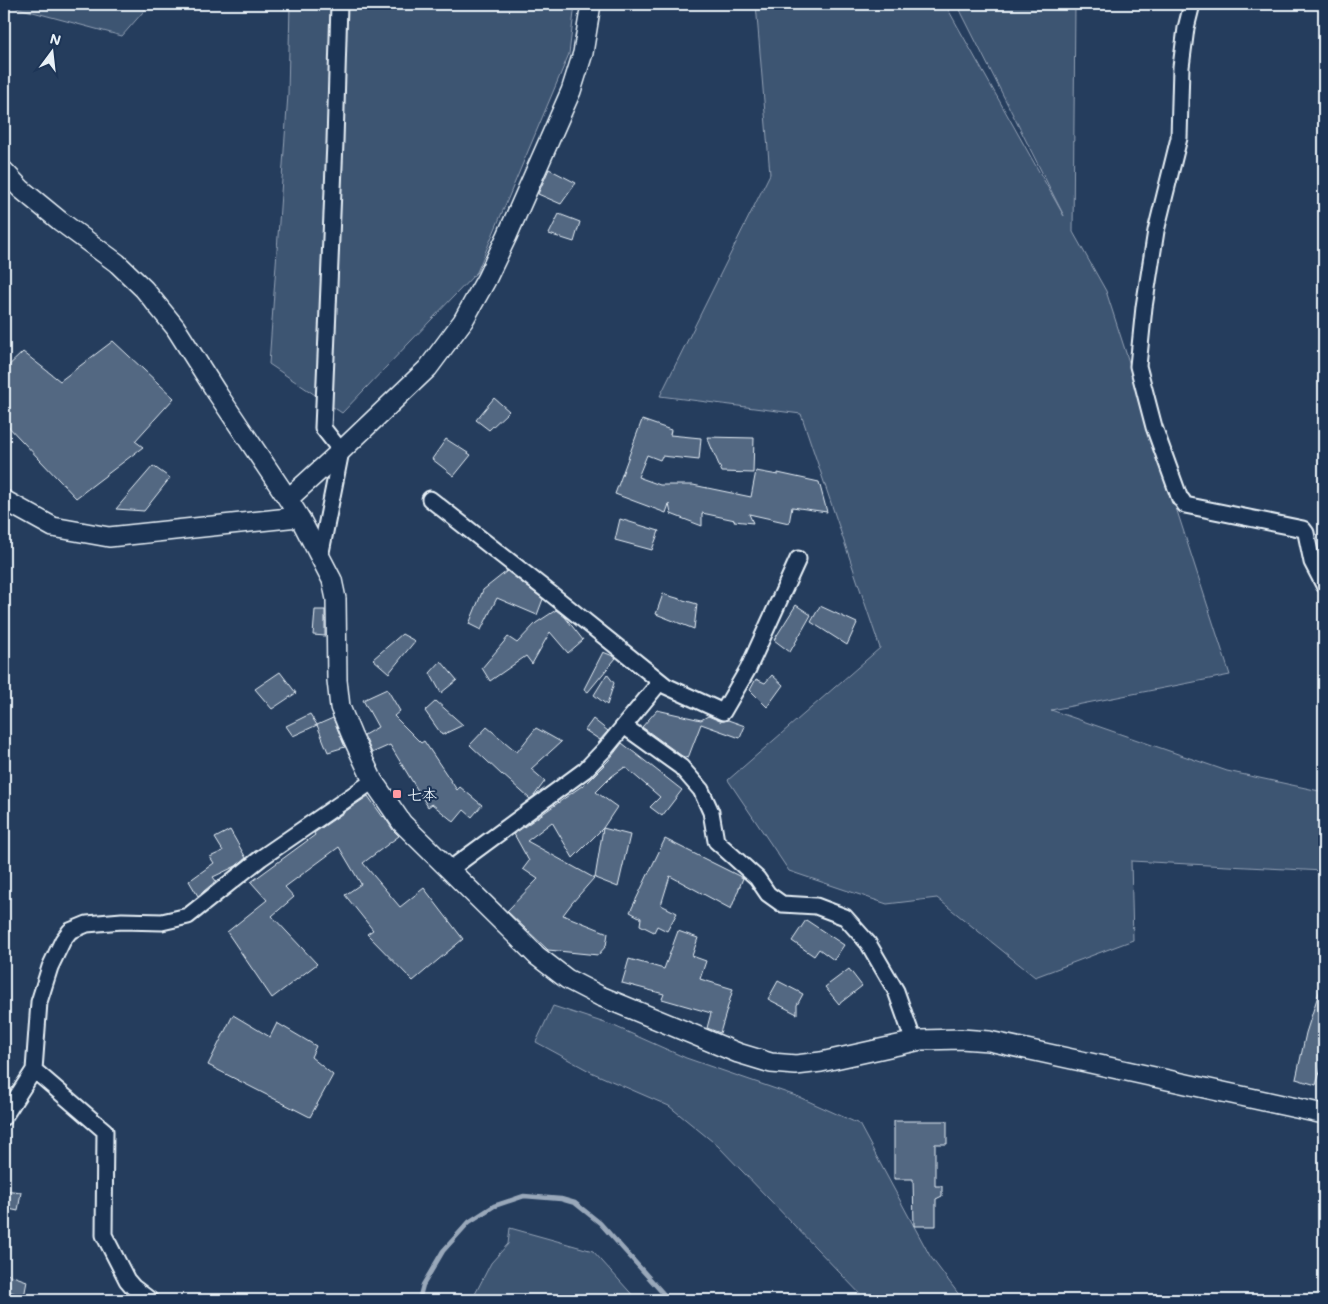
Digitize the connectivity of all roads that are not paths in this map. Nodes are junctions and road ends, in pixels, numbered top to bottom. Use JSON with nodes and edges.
{"nodes":[{"id":1,"x":339,"y":4,"type":"edge"},
{"id":2,"x":591,"y":4,"type":"edge"},
{"id":3,"x":1192,"y":4,"type":"edge"},
{"id":4,"x":4,"y":170,"type":"edge"},
{"id":5,"x":341,"y":451,"type":"junction"},
{"id":6,"x":288,"y":499,"type":"junction"},
{"id":7,"x":430,"y":499,"type":"dead end"},
{"id":8,"x":4,"y":500,"type":"edge"},
{"id":9,"x":298,"y":516,"type":"junction"},
{"id":10,"x":320,"y":557,"type":"junction"},
{"id":11,"x":798,"y":559,"type":"dead end"},
{"id":12,"x":1324,"y":585,"type":"edge"},
{"id":13,"x":660,"y":682,"type":"junction"},
{"id":14,"x":624,"y":726,"type":"junction"},
{"id":15,"x":373,"y":780,"type":"junction"},
{"id":16,"x":449,"y":870,"type":"junction"},
{"id":17,"x":914,"y":1042,"type":"junction"},
{"id":18,"x":34,"y":1070,"type":"junction"},
{"id":19,"x":1324,"y":1114,"type":"edge"},
{"id":20,"x":4,"y":1117,"type":"edge"},
{"id":21,"x":150,"y":1300,"type":"edge"}],
"edges":[{"from":1,"to":5,"type":"street"},
{"from":2,"to":5,"type":"street"},
{"from":3,"to":12,"type":"street"},
{"from":4,"to":6,"type":"street"},
{"from":5,"to":6,"type":"street"},
{"from":5,"to":10,"type":"street"},
{"from":6,"to":9,"type":"street"},
{"from":7,"to":13,"type":"street"},
{"from":8,"to":9,"type":"street"},
{"from":9,"to":10,"type":"street"},
{"from":10,"to":15,"type":"street"},
{"from":11,"to":13,"type":"street"},
{"from":13,"to":14,"type":"street"},
{"from":14,"to":16,"type":"street"},
{"from":14,"to":17,"type":"street"},
{"from":15,"to":16,"type":"street"},
{"from":15,"to":18,"type":"street"},
{"from":16,"to":17,"type":"street"},
{"from":17,"to":19,"type":"street"},
{"from":18,"to":20,"type":"street"},
{"from":18,"to":21,"type":"street"}]}
